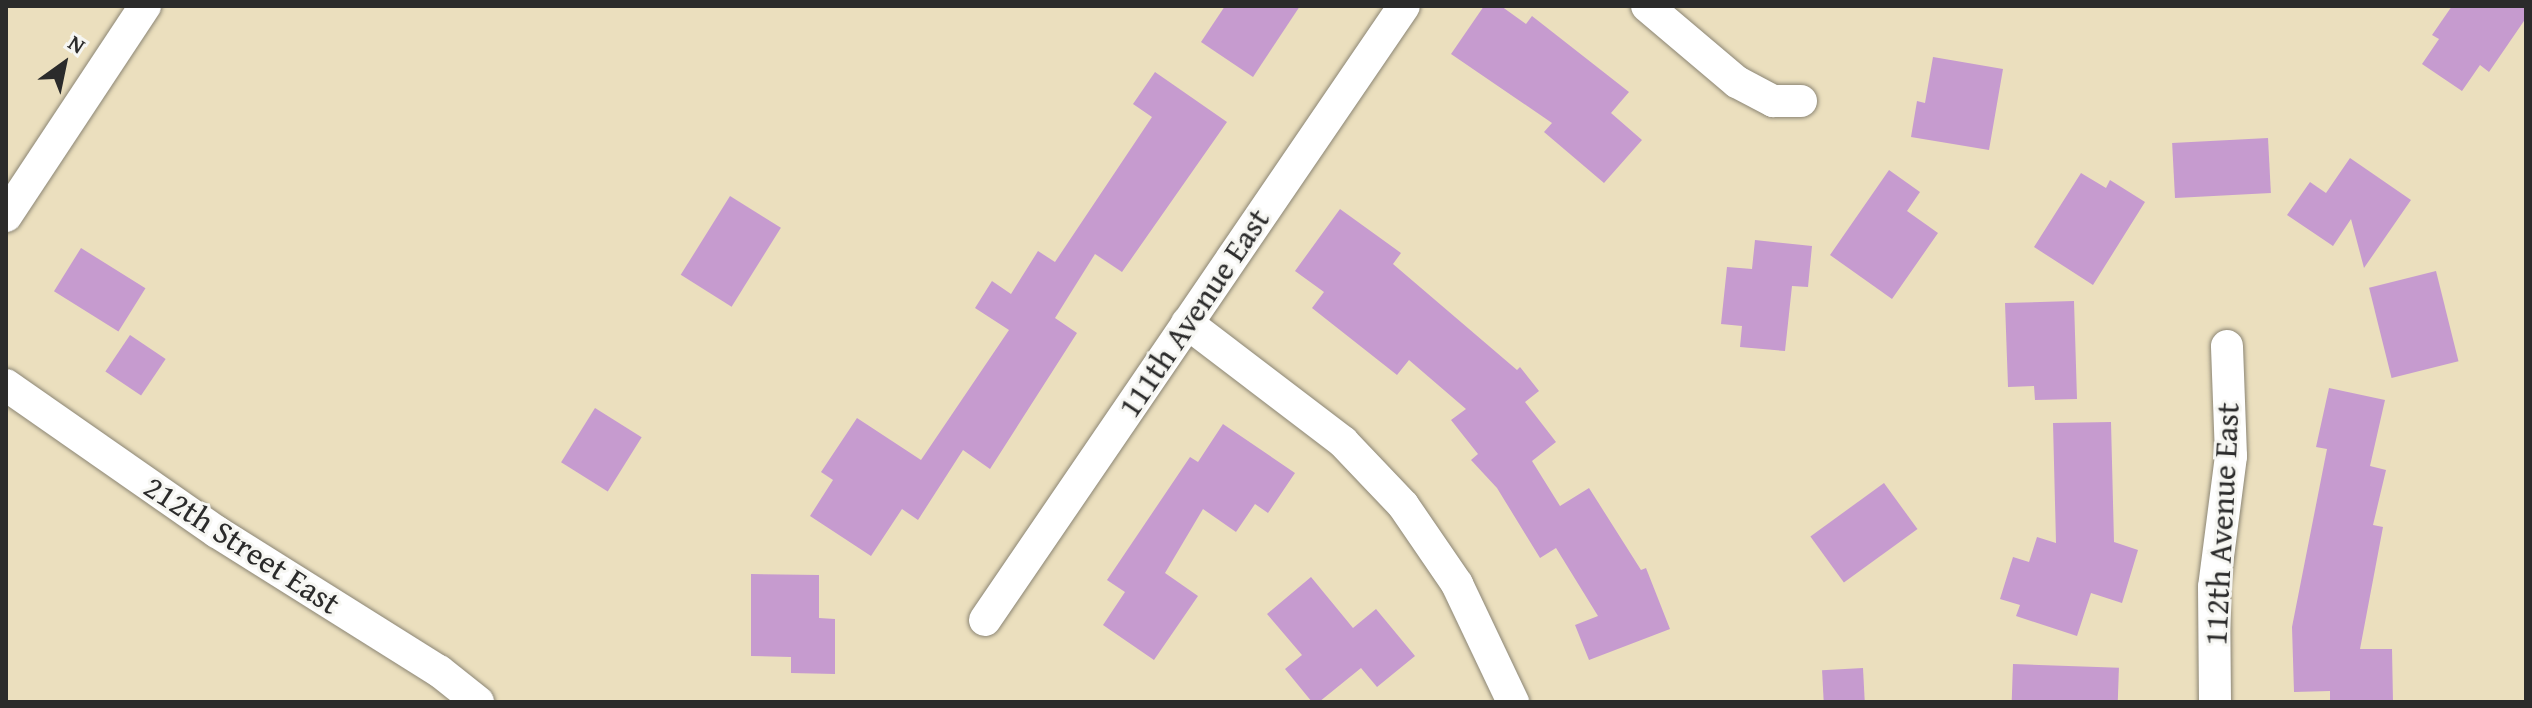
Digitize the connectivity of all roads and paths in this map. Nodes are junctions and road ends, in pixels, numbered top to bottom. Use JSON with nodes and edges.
{"nodes":[{"id":1,"x":145,"y":6,"type":"edge"},
{"id":2,"x":1404,"y":6,"type":"edge"},
{"id":3,"x":1647,"y":6,"type":"edge"},
{"id":4,"x":1801,"y":101,"type":"dead end"},
{"id":5,"x":6,"y":216,"type":"edge"},
{"id":6,"x":1187,"y":323,"type":"junction"},
{"id":7,"x":2227,"y":346,"type":"dead end"},
{"id":8,"x":6,"y":385,"type":"edge"},
{"id":9,"x":985,"y":620,"type":"dead end"},
{"id":10,"x":478,"y":702,"type":"edge"},
{"id":11,"x":1513,"y":702,"type":"edge"},
{"id":12,"x":2215,"y":702,"type":"edge"}],
"edges":[{"from":1,"to":5,"type":"street"},
{"from":2,"to":6,"type":"street","name":"111th Avenue East"},
{"from":3,"to":4,"type":"street"},
{"from":6,"to":9,"type":"street","name":"111th Avenue East"},
{"from":6,"to":11,"type":"street"},
{"from":7,"to":12,"type":"street","name":"112th Avenue East"},
{"from":8,"to":10,"type":"street","name":"212th Street East"}]}
